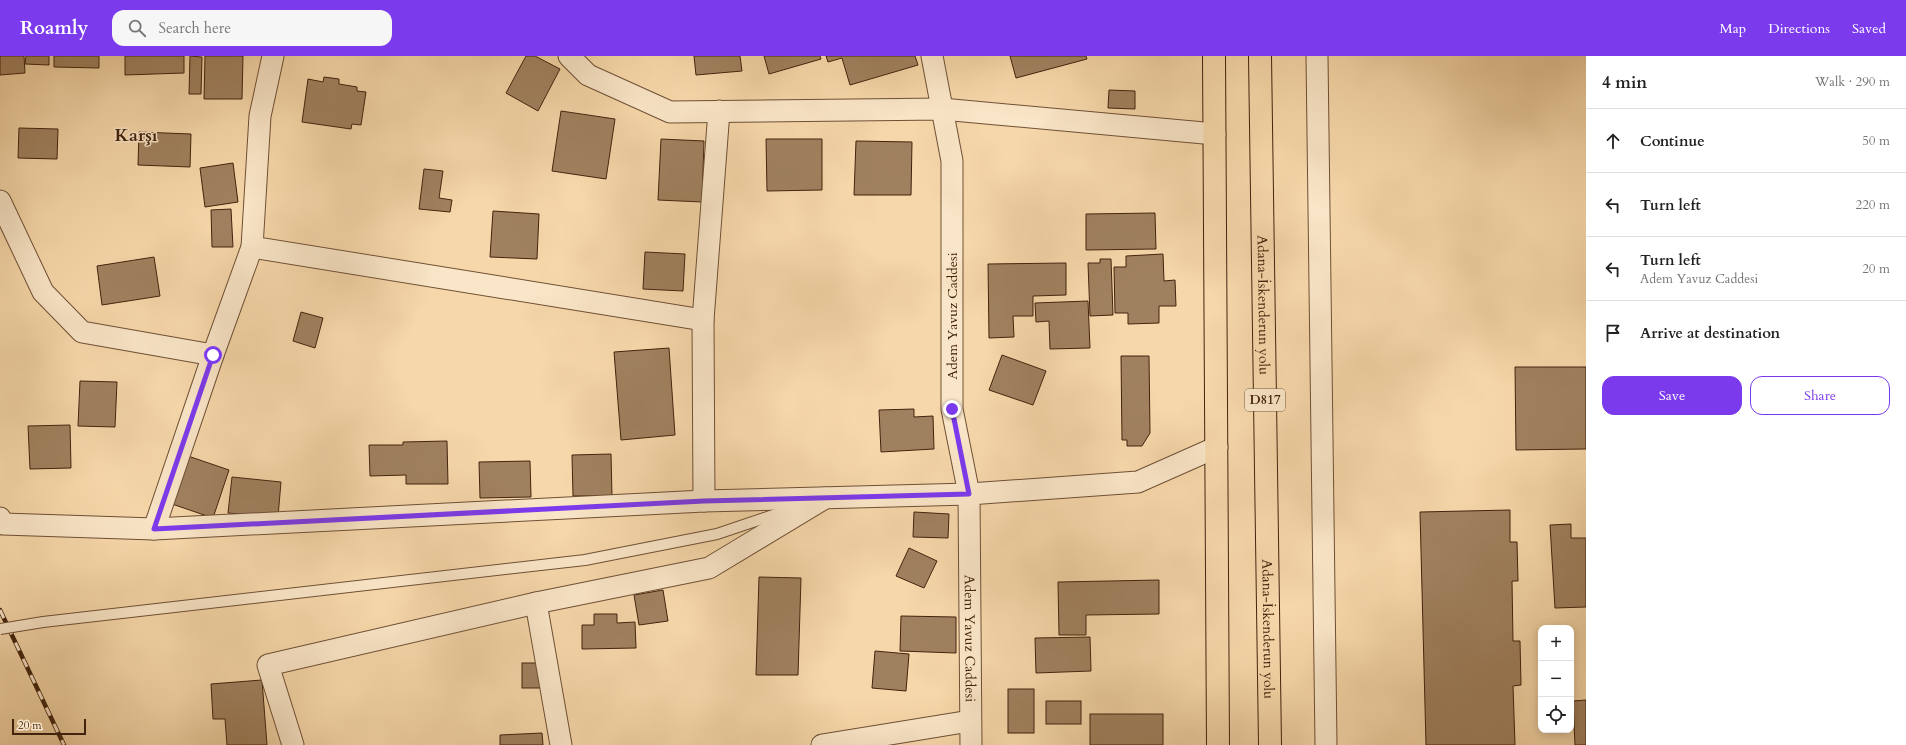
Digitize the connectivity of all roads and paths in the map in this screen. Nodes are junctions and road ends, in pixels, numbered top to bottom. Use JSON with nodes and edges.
{"nodes":[{"id":1,"x":273,"y":56,"type":"edge"},
{"id":2,"x":569,"y":56,"type":"edge"},
{"id":3,"x":932,"y":56,"type":"edge"},
{"id":4,"x":1214,"y":56,"type":"edge"},
{"id":5,"x":1260,"y":56,"type":"edge"},
{"id":6,"x":1317,"y":56,"type":"edge"},
{"id":7,"x":942,"y":109,"type":"junction"},
{"id":8,"x":719,"y":111,"type":"junction"},
{"id":9,"x":1215,"y":134,"type":"junction"},
{"id":10,"x":0,"y":201,"type":"edge"},
{"id":11,"x":252,"y":247,"type":"junction"},
{"id":12,"x":703,"y":320,"type":"junction"},
{"id":13,"x":213,"y":355,"type":"junction"},
{"id":14,"x":1217,"y":447,"type":"junction"},
{"id":15,"x":969,"y":494,"type":"junction"},
{"id":16,"x":826,"y":498,"type":"junction"},
{"id":17,"x":704,"y":501,"type":"junction"},
{"id":18,"x":0,"y":518,"type":"edge"},
{"id":19,"x":154,"y":529,"type":"junction"},
{"id":20,"x":536,"y":603,"type":"junction"},
{"id":21,"x":0,"y":629,"type":"edge"},
{"id":22,"x":970,"y":721,"type":"junction"},
{"id":23,"x":293,"y":745,"type":"edge"},
{"id":24,"x":561,"y":745,"type":"edge"},
{"id":25,"x":822,"y":745,"type":"edge"},
{"id":26,"x":971,"y":745,"type":"edge"},
{"id":27,"x":1218,"y":745,"type":"edge"},
{"id":28,"x":1270,"y":745,"type":"edge"},
{"id":29,"x":1326,"y":745,"type":"edge"}],
"edges":[{"from":1,"to":11,"type":"street"},
{"from":2,"to":8,"type":"street"},
{"from":3,"to":7,"type":"street","name":"Adem Yavuz Caddesi"},
{"from":4,"to":9,"type":"highway"},
{"from":5,"to":28,"type":"highway","name":"Adana-İskenderun yolu","number":"D817"},
{"from":6,"to":29,"type":"street"},
{"from":7,"to":8,"type":"street"},
{"from":7,"to":9,"type":"street"},
{"from":7,"to":15,"type":"street","name":"Adem Yavuz Caddesi"},
{"from":8,"to":12,"type":"street"},
{"from":9,"to":14,"type":"highway"},
{"from":10,"to":13,"type":"street"},
{"from":11,"to":12,"type":"street"},
{"from":11,"to":13,"type":"street"},
{"from":12,"to":17,"type":"street"},
{"from":13,"to":19,"type":"street"},
{"from":14,"to":15,"type":"street"},
{"from":14,"to":27,"type":"highway"},
{"from":15,"to":16,"type":"street"},
{"from":15,"to":22,"type":"street","name":"Adem Yavuz Caddesi"},
{"from":16,"to":17,"type":"street"},
{"from":16,"to":20,"type":"street"},
{"from":16,"to":21,"type":"lane","bridge":true},
{"from":17,"to":19,"type":"street"},
{"from":18,"to":19,"type":"street"},
{"from":20,"to":23,"type":"street"},
{"from":20,"to":24,"type":"street"},
{"from":22,"to":25,"type":"street"},
{"from":22,"to":26,"type":"street","name":"Adem Yavuz Caddesi"}]}
